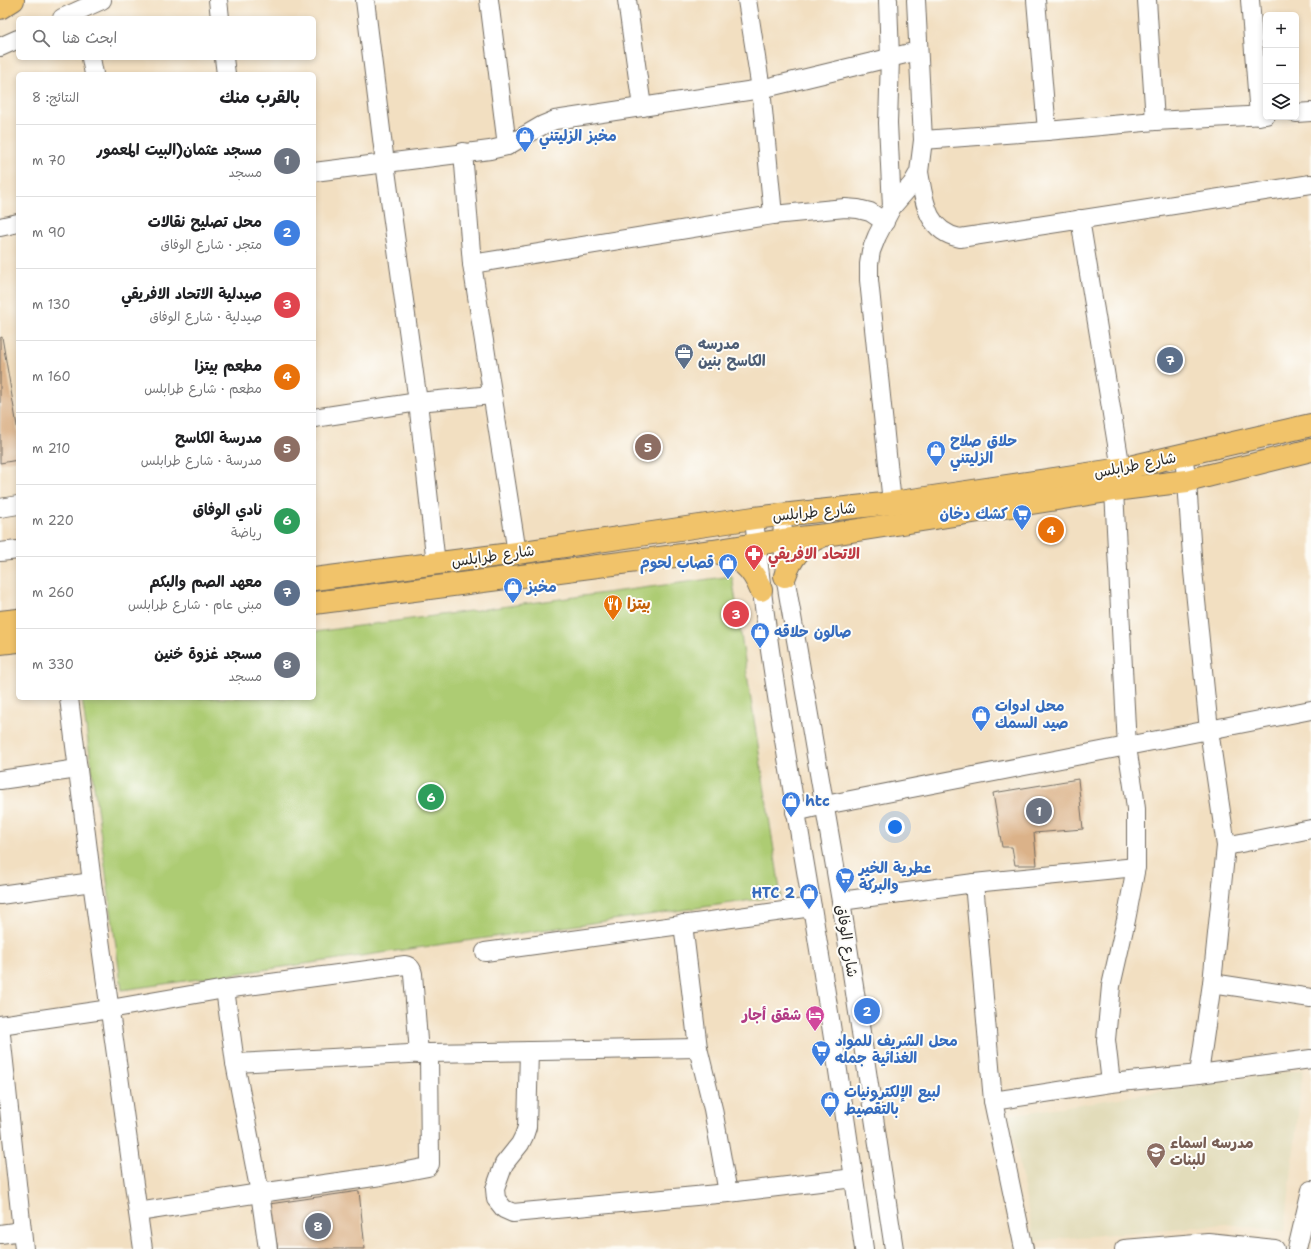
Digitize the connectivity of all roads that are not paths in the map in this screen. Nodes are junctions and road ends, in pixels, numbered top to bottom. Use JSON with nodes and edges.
{"nodes":[{"id":1,"x":14,"y":0,"type":"edge"},
{"id":2,"x":102,"y":0,"type":"edge"},
{"id":3,"x":218,"y":0,"type":"edge"},
{"id":4,"x":364,"y":0,"type":"edge"},
{"id":5,"x":489,"y":0,"type":"edge"},
{"id":6,"x":627,"y":0,"type":"edge"},
{"id":7,"x":747,"y":0,"type":"edge"},
{"id":8,"x":888,"y":0,"type":"edge"},
{"id":9,"x":916,"y":0,"type":"edge"},
{"id":10,"x":1036,"y":0,"type":"edge"},
{"id":11,"x":1146,"y":0,"type":"edge"},
{"id":12,"x":1250,"y":0,"type":"edge"},
{"id":13,"x":0,"y":8,"type":"edge"},
{"id":14,"x":85,"y":13,"type":"edge"},
{"id":15,"x":71,"y":16,"type":"edge"},
{"id":16,"x":220,"y":16,"type":"edge"},
{"id":17,"x":16,"y":40,"type":"edge"},
{"id":18,"x":0,"y":47,"type":"edge"},
{"id":19,"x":918,"y":51,"type":"junction"},
{"id":20,"x":890,"y":58,"type":"junction"},
{"id":21,"x":91,"y":60,"type":"edge"},
{"id":22,"x":224,"y":60,"type":"edge"},
{"id":23,"x":94,"y":72,"type":"edge"},
{"id":24,"x":226,"y":72,"type":"edge"},
{"id":25,"x":761,"y":89,"type":"junction"},
{"id":26,"x":642,"y":107,"type":"junction"},
{"id":27,"x":1311,"y":112,"type":"edge"},
{"id":28,"x":1299,"y":113,"type":"edge"},
{"id":29,"x":1263,"y":116,"type":"edge"},
{"id":30,"x":1155,"y":121,"type":"junction"},
{"id":31,"x":1047,"y":131,"type":"junction"},
{"id":32,"x":923,"y":140,"type":"junction"},
{"id":33,"x":507,"y":146,"type":"junction"},
{"id":34,"x":463,"y":152,"type":"junction"},
{"id":35,"x":385,"y":163,"type":"junction"},
{"id":36,"x":316,"y":172,"type":"edge"},
{"id":37,"x":919,"y":172,"type":"junction"},
{"id":38,"x":1311,"y":184,"type":"edge"},
{"id":39,"x":889,"y":214,"type":"junction"},
{"id":40,"x":773,"y":215,"type":"junction"},
{"id":41,"x":1080,"y":219,"type":"junction"},
{"id":42,"x":16,"y":223,"type":"edge"},
{"id":43,"x":0,"y":227,"type":"edge"},
{"id":44,"x":472,"y":264,"type":"junction"},
{"id":45,"x":492,"y":394,"type":"junction"},
{"id":46,"x":418,"y":402,"type":"junction"},
{"id":47,"x":316,"y":418,"type":"edge"},
{"id":48,"x":1311,"y":425,"type":"edge"},
{"id":49,"x":1311,"y":450,"type":"edge"},
{"id":50,"x":1183,"y":455,"type":"junction"},
{"id":51,"x":1120,"y":469,"type":"junction"},
{"id":52,"x":1187,"y":481,"type":"junction"},
{"id":53,"x":1114,"y":490,"type":"junction"},
{"id":54,"x":892,"y":503,"type":"junction"},
{"id":55,"x":16,"y":505,"type":"edge"},
{"id":56,"x":0,"y":508,"type":"edge"},
{"id":57,"x":782,"y":516,"type":"junction"},
{"id":58,"x":754,"y":518,"type":"junction"},
{"id":59,"x":826,"y":535,"type":"junction"},
{"id":60,"x":783,"y":540,"type":"junction"},
{"id":61,"x":756,"y":544,"type":"junction"},
{"id":62,"x":16,"y":550,"type":"edge"},
{"id":63,"x":713,"y":551,"type":"junction"},
{"id":64,"x":0,"y":552,"type":"edge"},
{"id":65,"x":517,"y":553,"type":"junction"},
{"id":66,"x":436,"y":564,"type":"junction"},
{"id":67,"x":785,"y":576,"type":"junction"},
{"id":68,"x":316,"y":579,"type":"edge"},
{"id":69,"x":761,"y":590,"type":"junction"},
{"id":70,"x":316,"y":603,"type":"edge"},
{"id":71,"x":16,"y":620,"type":"edge"},
{"id":72,"x":0,"y":622,"type":"edge"},
{"id":73,"x":16,"y":641,"type":"edge"},
{"id":74,"x":0,"y":643,"type":"edge"},
{"id":75,"x":69,"y":700,"type":"edge"},
{"id":76,"x":1311,"y":710,"type":"edge"},
{"id":77,"x":1209,"y":730,"type":"junction"},
{"id":78,"x":1127,"y":747,"type":"junction"},
{"id":79,"x":78,"y":769,"type":"junction"},
{"id":80,"x":0,"y":780,"type":"edge"},
{"id":81,"x":825,"y":805,"type":"junction"},
{"id":82,"x":795,"y":812,"type":"junction"},
{"id":83,"x":1311,"y":829,"type":"edge"},
{"id":84,"x":1226,"y":846,"type":"junction"},
{"id":85,"x":1136,"y":867,"type":"junction"},
{"id":86,"x":92,"y":882,"type":"junction"},
{"id":87,"x":974,"y":883,"type":"junction"},
{"id":88,"x":0,"y":895,"type":"edge"},
{"id":89,"x":841,"y":901,"type":"junction"},
{"id":90,"x":812,"y":907,"type":"junction"},
{"id":91,"x":683,"y":924,"type":"junction"},
{"id":92,"x":485,"y":952,"type":"dead end"},
{"id":93,"x":1212,"y":983,"type":"junction"},
{"id":94,"x":225,"y":989,"type":"junction"},
{"id":95,"x":1311,"y":998,"type":"edge"},
{"id":96,"x":110,"y":1009,"type":"junction"},
{"id":97,"x":0,"y":1025,"type":"edge"},
{"id":98,"x":698,"y":1048,"type":"junction"},
{"id":99,"x":529,"y":1051,"type":"junction"},
{"id":100,"x":424,"y":1054,"type":"junction"},
{"id":101,"x":1311,"y":1059,"type":"edge"},
{"id":102,"x":235,"y":1063,"type":"junction"},
{"id":103,"x":1199,"y":1074,"type":"junction"},
{"id":104,"x":1111,"y":1083,"type":"junction"},
{"id":105,"x":993,"y":1101,"type":"junction"},
{"id":106,"x":854,"y":1178,"type":"junction"},
{"id":107,"x":1311,"y":1190,"type":"edge"},
{"id":108,"x":260,"y":1193,"type":"junction"},
{"id":109,"x":728,"y":1193,"type":"junction"},
{"id":110,"x":138,"y":1212,"type":"junction"},
{"id":111,"x":0,"y":1234,"type":"edge"},
{"id":112,"x":23,"y":1240,"type":"edge"},
{"id":113,"x":1208,"y":1245,"type":"edge"},
{"id":114,"x":144,"y":1249,"type":"edge"},
{"id":115,"x":268,"y":1249,"type":"edge"},
{"id":116,"x":864,"y":1249,"type":"edge"},
{"id":117,"x":894,"y":1249,"type":"edge"},
{"id":118,"x":1024,"y":1249,"type":"edge"},
{"id":119,"x":1124,"y":1249,"type":"edge"},
{"id":120,"x":1275,"y":1249,"type":"edge"},
{"id":121,"x":1297,"y":1249,"type":"edge"}],
"edges":[{"from":1,"to":13,"type":"main road"},
{"from":2,"to":14,"type":"street"},
{"from":3,"to":16,"type":"street"},
{"from":4,"to":35,"type":"street"},
{"from":5,"to":33,"type":"street"},
{"from":6,"to":26,"type":"street"},
{"from":7,"to":25,"type":"street"},
{"from":8,"to":20,"type":"street"},
{"from":9,"to":19,"type":"street"},
{"from":10,"to":31,"type":"street"},
{"from":11,"to":30,"type":"street"},
{"from":12,"to":29,"type":"street"},
{"from":14,"to":15,"type":"street"},
{"from":17,"to":18,"type":"street"},
{"from":19,"to":20,"type":"street"},
{"from":19,"to":32,"type":"street"},
{"from":20,"to":25,"type":"street"},
{"from":20,"to":39,"type":"street"},
{"from":21,"to":23,"type":"street"},
{"from":22,"to":24,"type":"street"},
{"from":25,"to":26,"type":"street"},
{"from":25,"to":40,"type":"street"},
{"from":26,"to":33,"type":"street"},
{"from":27,"to":28,"type":"street"},
{"from":29,"to":30,"type":"street"},
{"from":30,"to":31,"type":"street"},
{"from":31,"to":32,"type":"street"},
{"from":32,"to":37,"type":"street"},
{"from":33,"to":34,"type":"street"},
{"from":34,"to":35,"type":"street"},
{"from":34,"to":44,"type":"street"},
{"from":35,"to":36,"type":"street"},
{"from":35,"to":46,"type":"street"},
{"from":37,"to":39,"type":"street"},
{"from":37,"to":41,"type":"street"},
{"from":38,"to":41,"type":"street"},
{"from":39,"to":40,"type":"street"},
{"from":39,"to":54,"type":"street"},
{"from":40,"to":44,"type":"street"},
{"from":41,"to":51,"type":"street"},
{"from":42,"to":43,"type":"street"},
{"from":44,"to":45,"type":"street"},
{"from":45,"to":46,"type":"street"},
{"from":45,"to":65,"type":"street"},
{"from":46,"to":47,"type":"street"},
{"from":46,"to":66,"type":"street"},
{"from":48,"to":50,"type":"main road","name":"شارع طرابلس"},
{"from":49,"to":52,"type":"main road","name":"شارع طرابلس"},
{"from":50,"to":51,"type":"main road","name":"شارع طرابلس"},
{"from":50,"to":52,"type":"street"},
{"from":51,"to":54,"type":"main road","name":"شارع طرابلس"},
{"from":52,"to":53,"type":"main road","name":"شارع طرابلس"},
{"from":52,"to":77,"type":"street"},
{"from":53,"to":59,"type":"main road","name":"شارع طرابلس"},
{"from":53,"to":78,"type":"street"},
{"from":54,"to":57,"type":"main road","name":"شارع طرابلس"},
{"from":55,"to":56,"type":"street"},
{"from":57,"to":58,"type":"main road","name":"شارع طرابلس"},
{"from":57,"to":60,"type":"street","name":"شارع الوفاق"},
{"from":58,"to":61,"type":"street","name":"شارع الوفاق"},
{"from":58,"to":65,"type":"main road","name":"شارع طرابلس"},
{"from":59,"to":60,"type":"main road","name":"شارع طرابلس"},
{"from":59,"to":67,"type":"main road"},
{"from":60,"to":61,"type":"main road","name":"شارع طرابلس"},
{"from":60,"to":67,"type":"street","name":"شارع الوفاق"},
{"from":61,"to":63,"type":"main road","name":"شارع طرابلس"},
{"from":61,"to":69,"type":"street","name":"شارع الوفاق"},
{"from":62,"to":64,"type":"street"},
{"from":63,"to":69,"type":"main road"},
{"from":63,"to":70,"type":"main road","name":"شارع طرابلس"},
{"from":65,"to":66,"type":"main road","name":"شارع طرابلس"},
{"from":66,"to":68,"type":"main road","name":"شارع طرابلس"},
{"from":67,"to":81,"type":"street","name":"شارع الوفاق"},
{"from":69,"to":82,"type":"street","name":"شارع الوفاق"},
{"from":71,"to":72,"type":"main road"},
{"from":73,"to":74,"type":"main road"},
{"from":75,"to":79,"type":"street"},
{"from":76,"to":77,"type":"street"},
{"from":77,"to":78,"type":"street"},
{"from":77,"to":84,"type":"street"},
{"from":78,"to":81,"type":"street"},
{"from":78,"to":85,"type":"street"},
{"from":79,"to":80,"type":"street"},
{"from":79,"to":86,"type":"street"},
{"from":81,"to":82,"type":"street"},
{"from":81,"to":89,"type":"street","name":"شارع الوفاق"},
{"from":82,"to":90,"type":"street","name":"شارع الوفاق"},
{"from":83,"to":84,"type":"street"},
{"from":84,"to":93,"type":"street"},
{"from":85,"to":87,"type":"street"},
{"from":85,"to":104,"type":"street"},
{"from":86,"to":88,"type":"street"},
{"from":86,"to":96,"type":"street"},
{"from":87,"to":89,"type":"street"},
{"from":87,"to":105,"type":"street"},
{"from":89,"to":117,"type":"street","name":"شارع الوفاق"},
{"from":90,"to":91,"type":"street"},
{"from":90,"to":106,"type":"street","name":"شارع الوفاق"},
{"from":91,"to":92,"type":"street"},
{"from":91,"to":98,"type":"street"},
{"from":93,"to":95,"type":"street"},
{"from":93,"to":103,"type":"street"},
{"from":94,"to":96,"type":"street"},
{"from":94,"to":100,"type":"street"},
{"from":94,"to":102,"type":"street"},
{"from":96,"to":97,"type":"street"},
{"from":96,"to":110,"type":"street"},
{"from":97,"to":112,"type":"street"},
{"from":98,"to":99,"type":"street"},
{"from":98,"to":109,"type":"street"},
{"from":99,"to":100,"type":"street"},
{"from":99,"to":109,"type":"street"},
{"from":100,"to":102,"type":"street"},
{"from":100,"to":108,"type":"street"},
{"from":101,"to":103,"type":"street"},
{"from":102,"to":108,"type":"street"},
{"from":103,"to":104,"type":"street"},
{"from":104,"to":105,"type":"street"},
{"from":105,"to":118,"type":"street"},
{"from":106,"to":109,"type":"street"},
{"from":106,"to":116,"type":"street","name":"شارع الوفاق"},
{"from":107,"to":121,"type":"street"},
{"from":108,"to":110,"type":"street"},
{"from":108,"to":115,"type":"street"},
{"from":110,"to":114,"type":"street"},
{"from":111,"to":112,"type":"street"},
{"from":113,"to":119,"type":"street"},
{"from":113,"to":120,"type":"street"}]}
